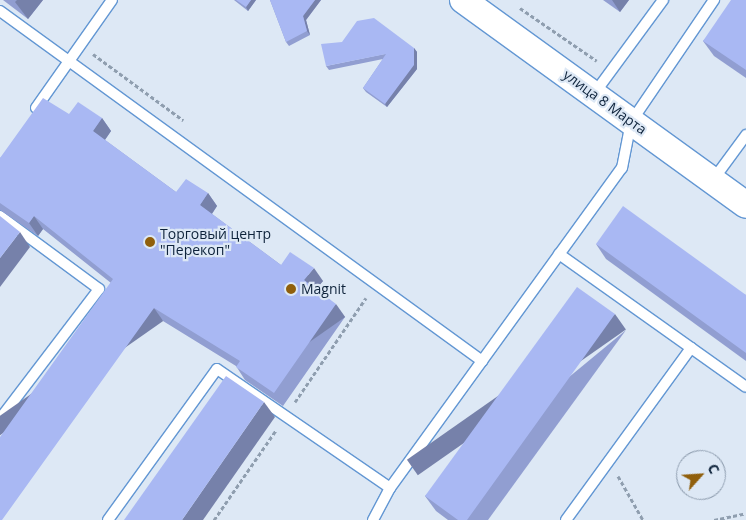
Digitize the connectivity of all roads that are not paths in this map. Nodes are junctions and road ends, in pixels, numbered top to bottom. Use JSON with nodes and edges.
{"nodes":[{"id":1,"x":112,"y":0,"type":"edge"},
{"id":2,"x":463,"y":0,"type":"edge"},
{"id":3,"x":663,"y":0,"type":"edge"},
{"id":4,"x":714,"y":0,"type":"edge"},
{"id":5,"x":0,"y":11,"type":"edge"},
{"id":6,"x":69,"y":61,"type":"junction"},
{"id":7,"x":594,"y":94,"type":"junction"},
{"id":8,"x":27,"y":122,"type":"edge"},
{"id":9,"x":631,"y":122,"type":"junction"},
{"id":10,"x":746,"y":135,"type":"edge"},
{"id":11,"x":712,"y":181,"type":"junction"},
{"id":12,"x":746,"y":205,"type":"edge"},
{"id":13,"x":0,"y":216,"type":"edge"},
{"id":14,"x":559,"y":254,"type":"junction"},
{"id":15,"x":691,"y":348,"type":"junction"},
{"id":16,"x":482,"y":361,"type":"junction"},
{"id":17,"x":746,"y":387,"type":"edge"},
{"id":18,"x":0,"y":420,"type":"edge"},
{"id":19,"x":390,"y":488,"type":"junction"},
{"id":20,"x":108,"y":520,"type":"edge"},
{"id":21,"x":373,"y":520,"type":"edge"},
{"id":22,"x":566,"y":520,"type":"edge"}],
"edges":[{"from":1,"to":6,"type":"lane"},
{"from":2,"to":7,"type":"street","name":"улица 8 Марта"},
{"from":3,"to":7,"type":"lane"},
{"from":4,"to":9,"type":"lane"},
{"from":5,"to":6,"type":"lane"},
{"from":6,"to":8,"type":"lane"},
{"from":6,"to":16,"type":"lane"},
{"from":7,"to":9,"type":"street","name":"улица 8 Марта"},
{"from":9,"to":11,"type":"street","name":"улица 8 Марта"},
{"from":9,"to":14,"type":"lane"},
{"from":10,"to":11,"type":"lane"},
{"from":11,"to":12,"type":"street","name":"улица 8 Марта"},
{"from":13,"to":18,"type":"lane"},
{"from":14,"to":15,"type":"lane"},
{"from":14,"to":16,"type":"lane"},
{"from":15,"to":17,"type":"lane"},
{"from":15,"to":22,"type":"lane"},
{"from":16,"to":19,"type":"lane"},
{"from":19,"to":20,"type":"lane"},
{"from":19,"to":21,"type":"lane"}]}
